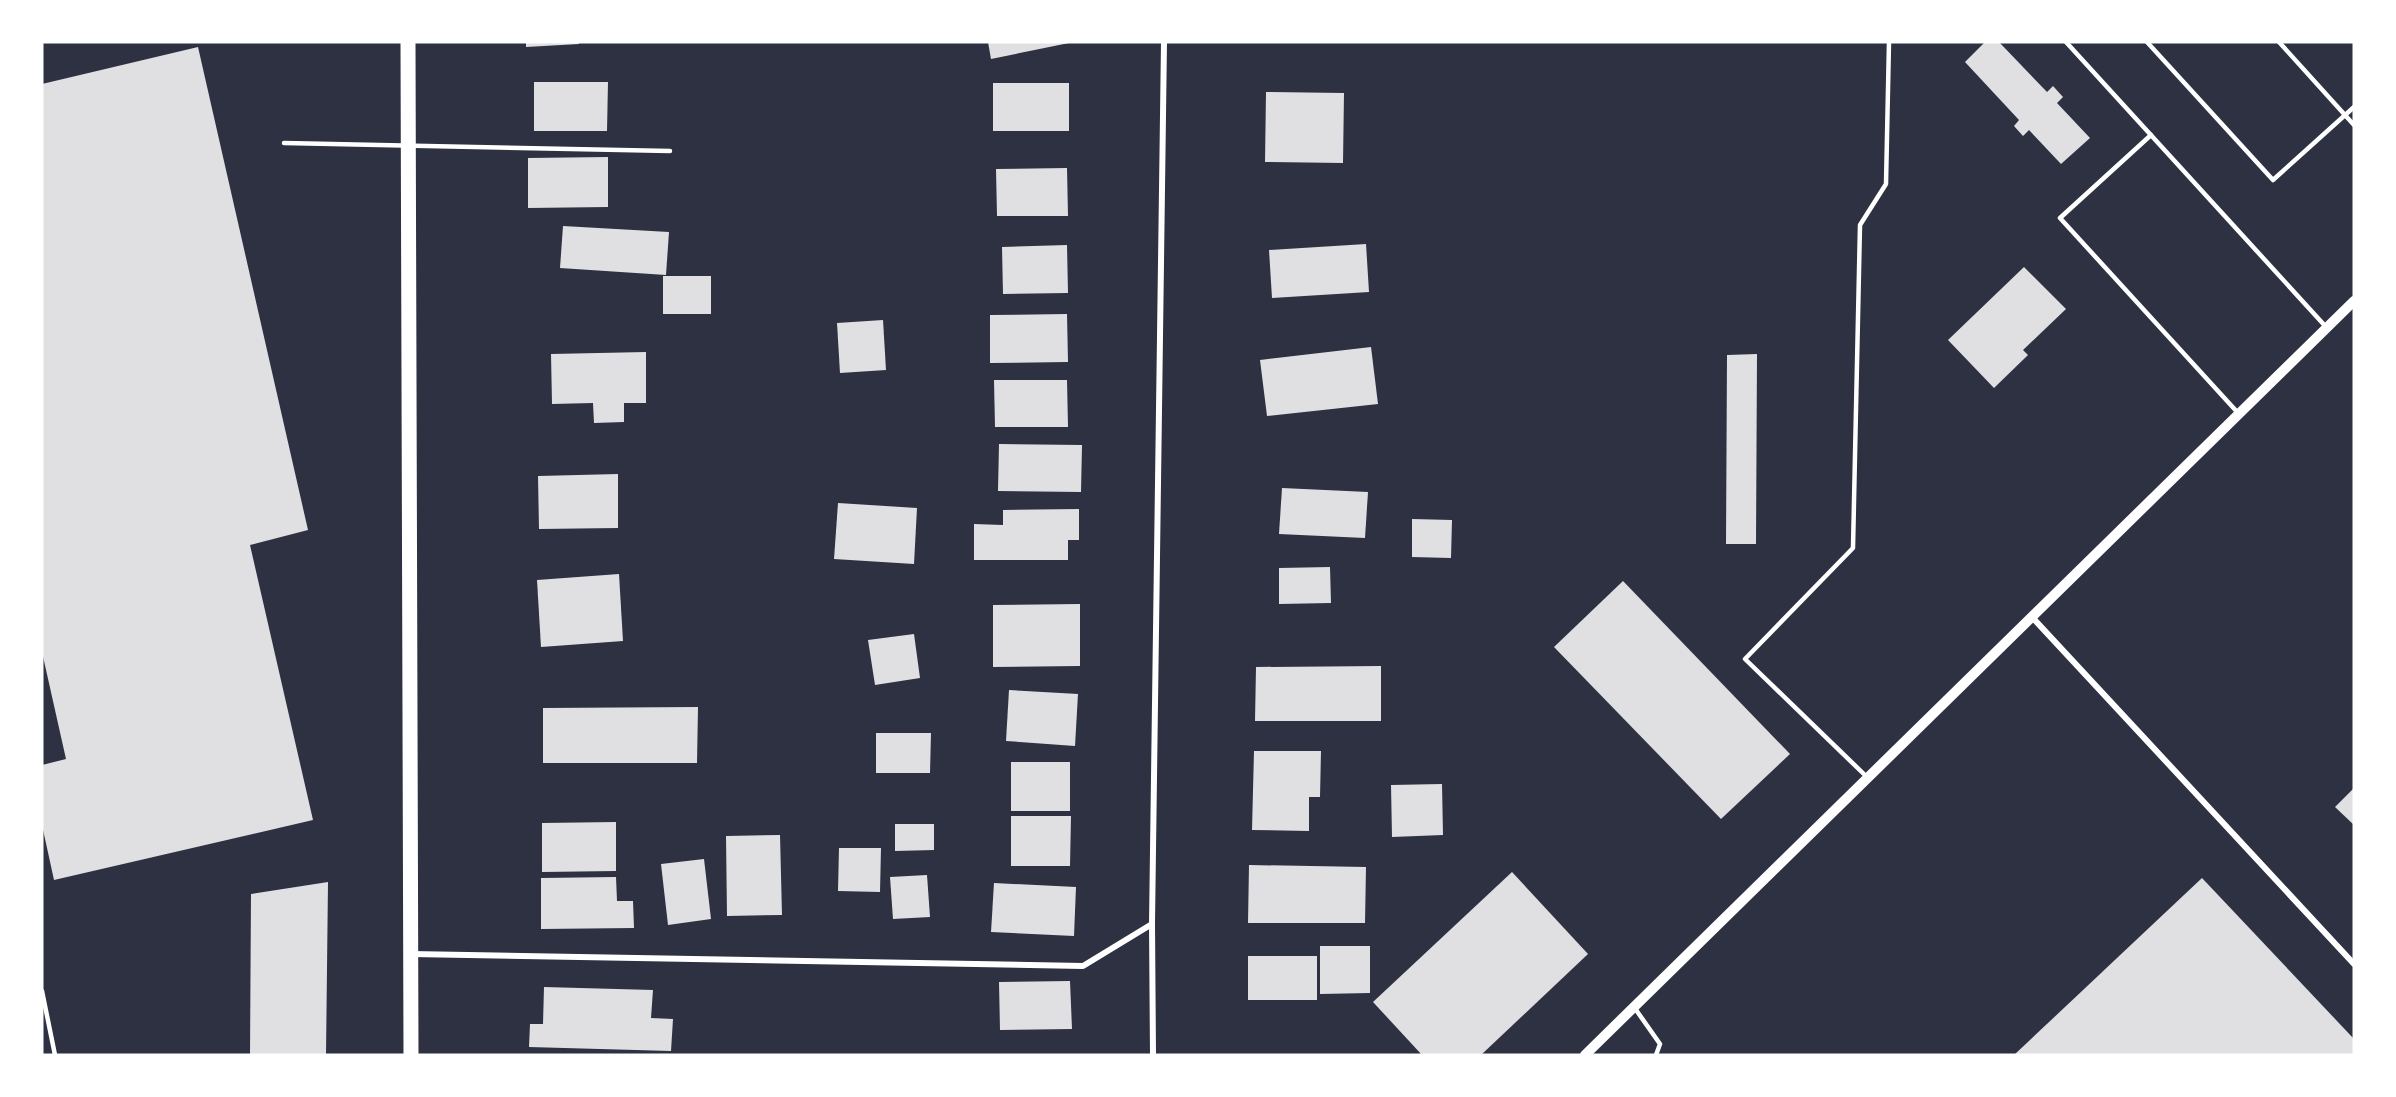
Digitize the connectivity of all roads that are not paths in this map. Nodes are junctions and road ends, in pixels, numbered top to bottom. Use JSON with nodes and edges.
{"nodes":[{"id":1,"x":408,"y":42,"type":"edge"},
{"id":2,"x":1164,"y":42,"type":"edge"},
{"id":3,"x":1889,"y":42,"type":"edge"},
{"id":4,"x":2066,"y":42,"type":"edge"},
{"id":5,"x":2147,"y":42,"type":"edge"},
{"id":6,"x":2279,"y":42,"type":"edge"},
{"id":7,"x":2354,"y":107,"type":"edge"},
{"id":8,"x":2345,"y":116,"type":"junction"},
{"id":9,"x":2354,"y":125,"type":"edge"},
{"id":10,"x":2151,"y":135,"type":"junction"},
{"id":11,"x":284,"y":143,"type":"dead end"},
{"id":12,"x":408,"y":145,"type":"junction"},
{"id":13,"x":670,"y":151,"type":"dead end"},
{"id":14,"x":2354,"y":301,"type":"edge"},
{"id":15,"x":2327,"y":328,"type":"junction"},
{"id":16,"x":2239,"y":414,"type":"junction"},
{"id":17,"x":2032,"y":617,"type":"junction"},
{"id":18,"x":1868,"y":778,"type":"junction"},
{"id":19,"x":1152,"y":924,"type":"junction"},
{"id":20,"x":411,"y":954,"type":"junction"},
{"id":21,"x":2354,"y":964,"type":"edge"},
{"id":22,"x":42,"y":991,"type":"edge"},
{"id":23,"x":1634,"y":1007,"type":"junction"},
{"id":24,"x":55,"y":1055,"type":"edge"},
{"id":25,"x":411,"y":1055,"type":"edge"},
{"id":26,"x":1153,"y":1055,"type":"edge"},
{"id":27,"x":1585,"y":1055,"type":"edge"},
{"id":28,"x":1656,"y":1055,"type":"edge"}],
"edges":[{"from":1,"to":12,"type":"main road"},
{"from":2,"to":19,"type":"street"},
{"from":3,"to":18,"type":"lane"},
{"from":4,"to":10,"type":"lane"},
{"from":5,"to":8,"type":"lane"},
{"from":6,"to":8,"type":"lane"},
{"from":7,"to":8,"type":"lane"},
{"from":8,"to":9,"type":"lane"},
{"from":10,"to":15,"type":"lane"},
{"from":10,"to":16,"type":"lane"},
{"from":11,"to":12,"type":"lane"},
{"from":12,"to":13,"type":"lane"},
{"from":12,"to":20,"type":"main road"},
{"from":14,"to":15,"type":"street"},
{"from":15,"to":16,"type":"street"},
{"from":16,"to":17,"type":"street"},
{"from":17,"to":18,"type":"street"},
{"from":17,"to":21,"type":"street"},
{"from":18,"to":23,"type":"street"},
{"from":19,"to":20,"type":"street"},
{"from":19,"to":26,"type":"street"},
{"from":20,"to":25,"type":"main road"},
{"from":22,"to":24,"type":"lane"},
{"from":23,"to":27,"type":"street"},
{"from":23,"to":28,"type":"lane"}]}
